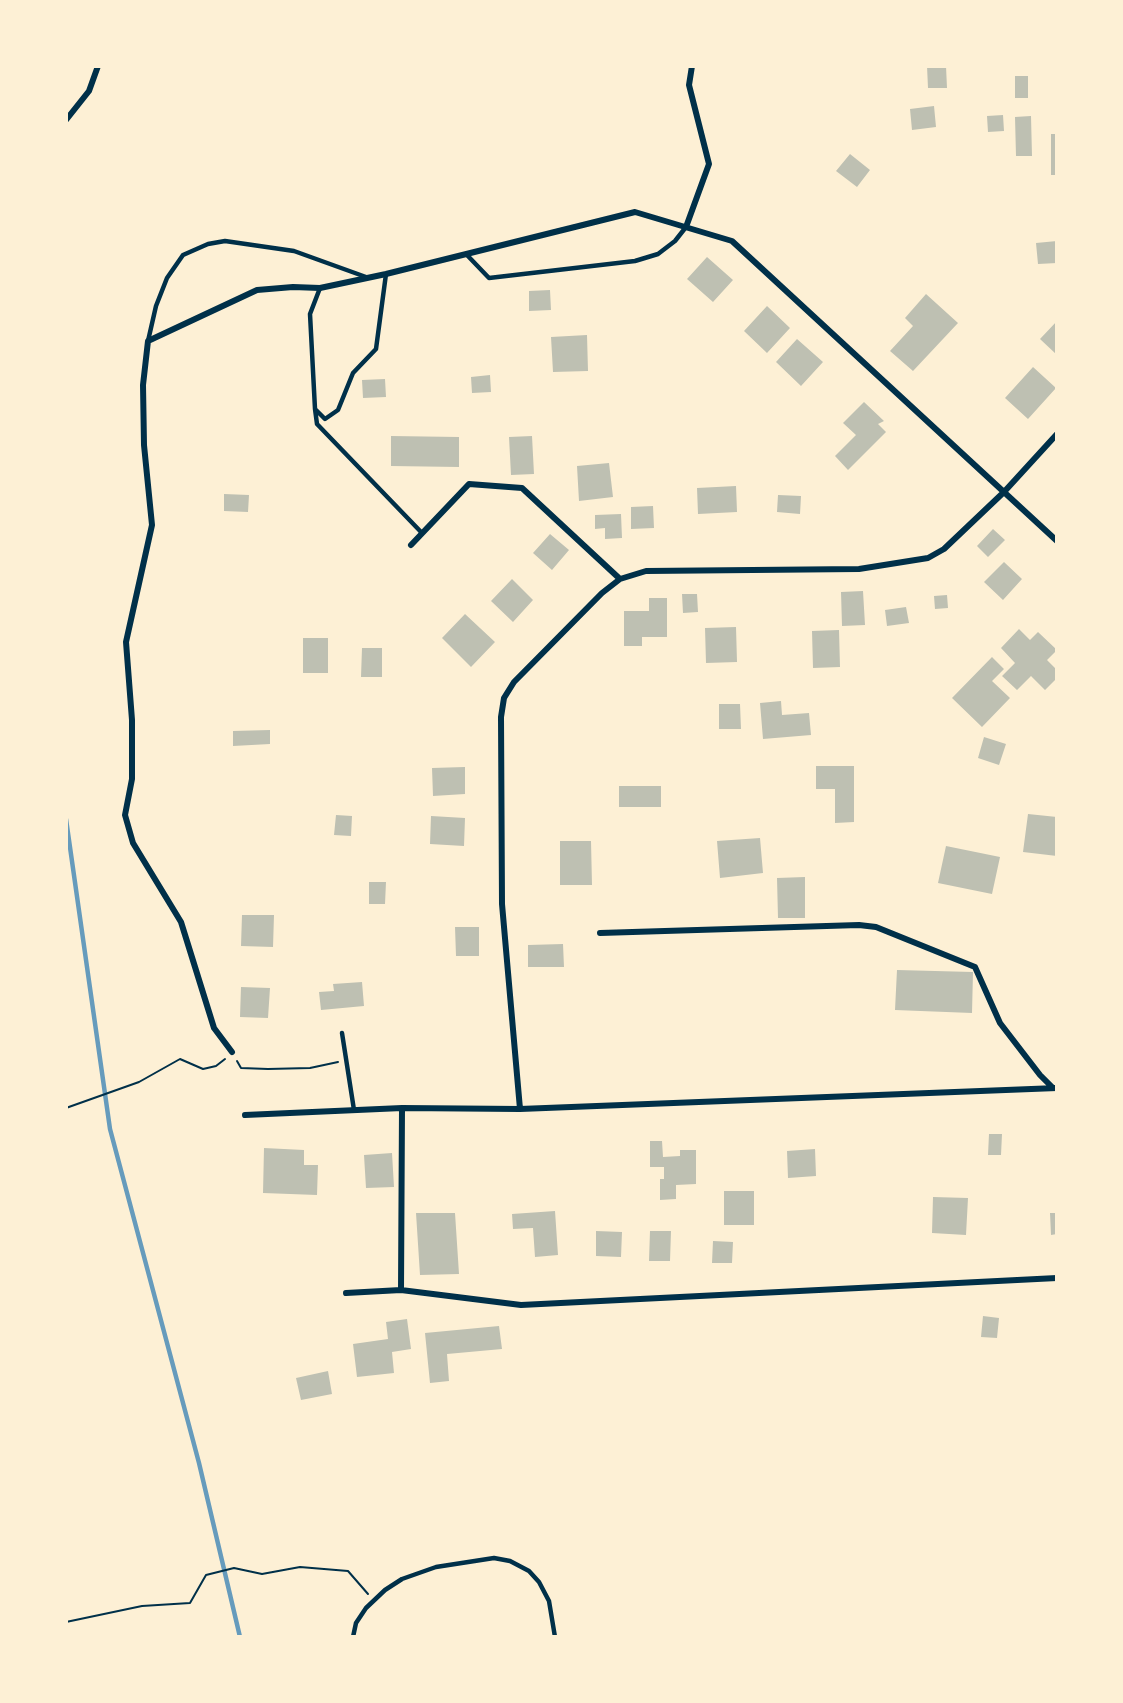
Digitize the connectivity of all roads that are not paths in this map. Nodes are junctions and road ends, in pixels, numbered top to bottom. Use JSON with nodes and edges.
{"nodes":[{"id":1,"x":98,"y":66,"type":"edge"},
{"id":2,"x":692,"y":66,"type":"edge"},
{"id":3,"x":66,"y":120,"type":"edge"},
{"id":4,"x":686,"y":227,"type":"junction"},
{"id":5,"x":466,"y":254,"type":"junction"},
{"id":6,"x":386,"y":274,"type":"junction"},
{"id":7,"x":369,"y":278,"type":"junction"},
{"id":8,"x":320,"y":288,"type":"junction"},
{"id":9,"x":148,"y":341,"type":"junction"},
{"id":10,"x":315,"y":409,"type":"junction"},
{"id":11,"x":1057,"y":434,"type":"edge"},
{"id":12,"x":1005,"y":492,"type":"junction"},
{"id":13,"x":422,"y":532,"type":"junction"},
{"id":14,"x":1057,"y":541,"type":"edge"},
{"id":15,"x":411,"y":545,"type":"dead end"},
{"id":16,"x":620,"y":579,"type":"junction"},
{"id":17,"x":600,"y":933,"type":"dead end"},
{"id":18,"x":342,"y":1033,"type":"dead end"},
{"id":19,"x":232,"y":1052,"type":"road end"},
{"id":20,"x":1055,"y":1088,"type":"edge"},
{"id":21,"x":402,"y":1108,"type":"junction"},
{"id":22,"x":520,"y":1109,"type":"junction"},
{"id":23,"x":354,"y":1110,"type":"junction"},
{"id":24,"x":245,"y":1115,"type":"dead end"},
{"id":25,"x":1057,"y":1278,"type":"edge"},
{"id":26,"x":401,"y":1290,"type":"junction"},
{"id":27,"x":346,"y":1293,"type":"dead end"},
{"id":28,"x":353,"y":1637,"type":"edge"},
{"id":29,"x":555,"y":1637,"type":"edge"}],
"edges":[{"from":1,"to":3,"type":"street"},
{"from":2,"to":4,"type":"street"},
{"from":4,"to":5,"type":"street"},
{"from":4,"to":5,"type":"lane"},
{"from":4,"to":12,"type":"street"},
{"from":5,"to":6,"type":"street"},
{"from":6,"to":7,"type":"street"},
{"from":6,"to":10,"type":"lane"},
{"from":7,"to":8,"type":"street"},
{"from":7,"to":9,"type":"lane"},
{"from":8,"to":9,"type":"street"},
{"from":8,"to":10,"type":"lane"},
{"from":9,"to":19,"type":"street"},
{"from":10,"to":13,"type":"lane"},
{"from":11,"to":12,"type":"street"},
{"from":12,"to":14,"type":"street"},
{"from":12,"to":16,"type":"street"},
{"from":13,"to":15,"type":"street"},
{"from":13,"to":16,"type":"street"},
{"from":16,"to":22,"type":"street"},
{"from":17,"to":20,"type":"street"},
{"from":18,"to":23,"type":"lane"},
{"from":20,"to":22,"type":"street"},
{"from":21,"to":22,"type":"street"},
{"from":21,"to":23,"type":"street"},
{"from":21,"to":26,"type":"street"},
{"from":23,"to":24,"type":"street"},
{"from":25,"to":26,"type":"street"},
{"from":26,"to":27,"type":"street"},
{"from":28,"to":29,"type":"lane"}]}
